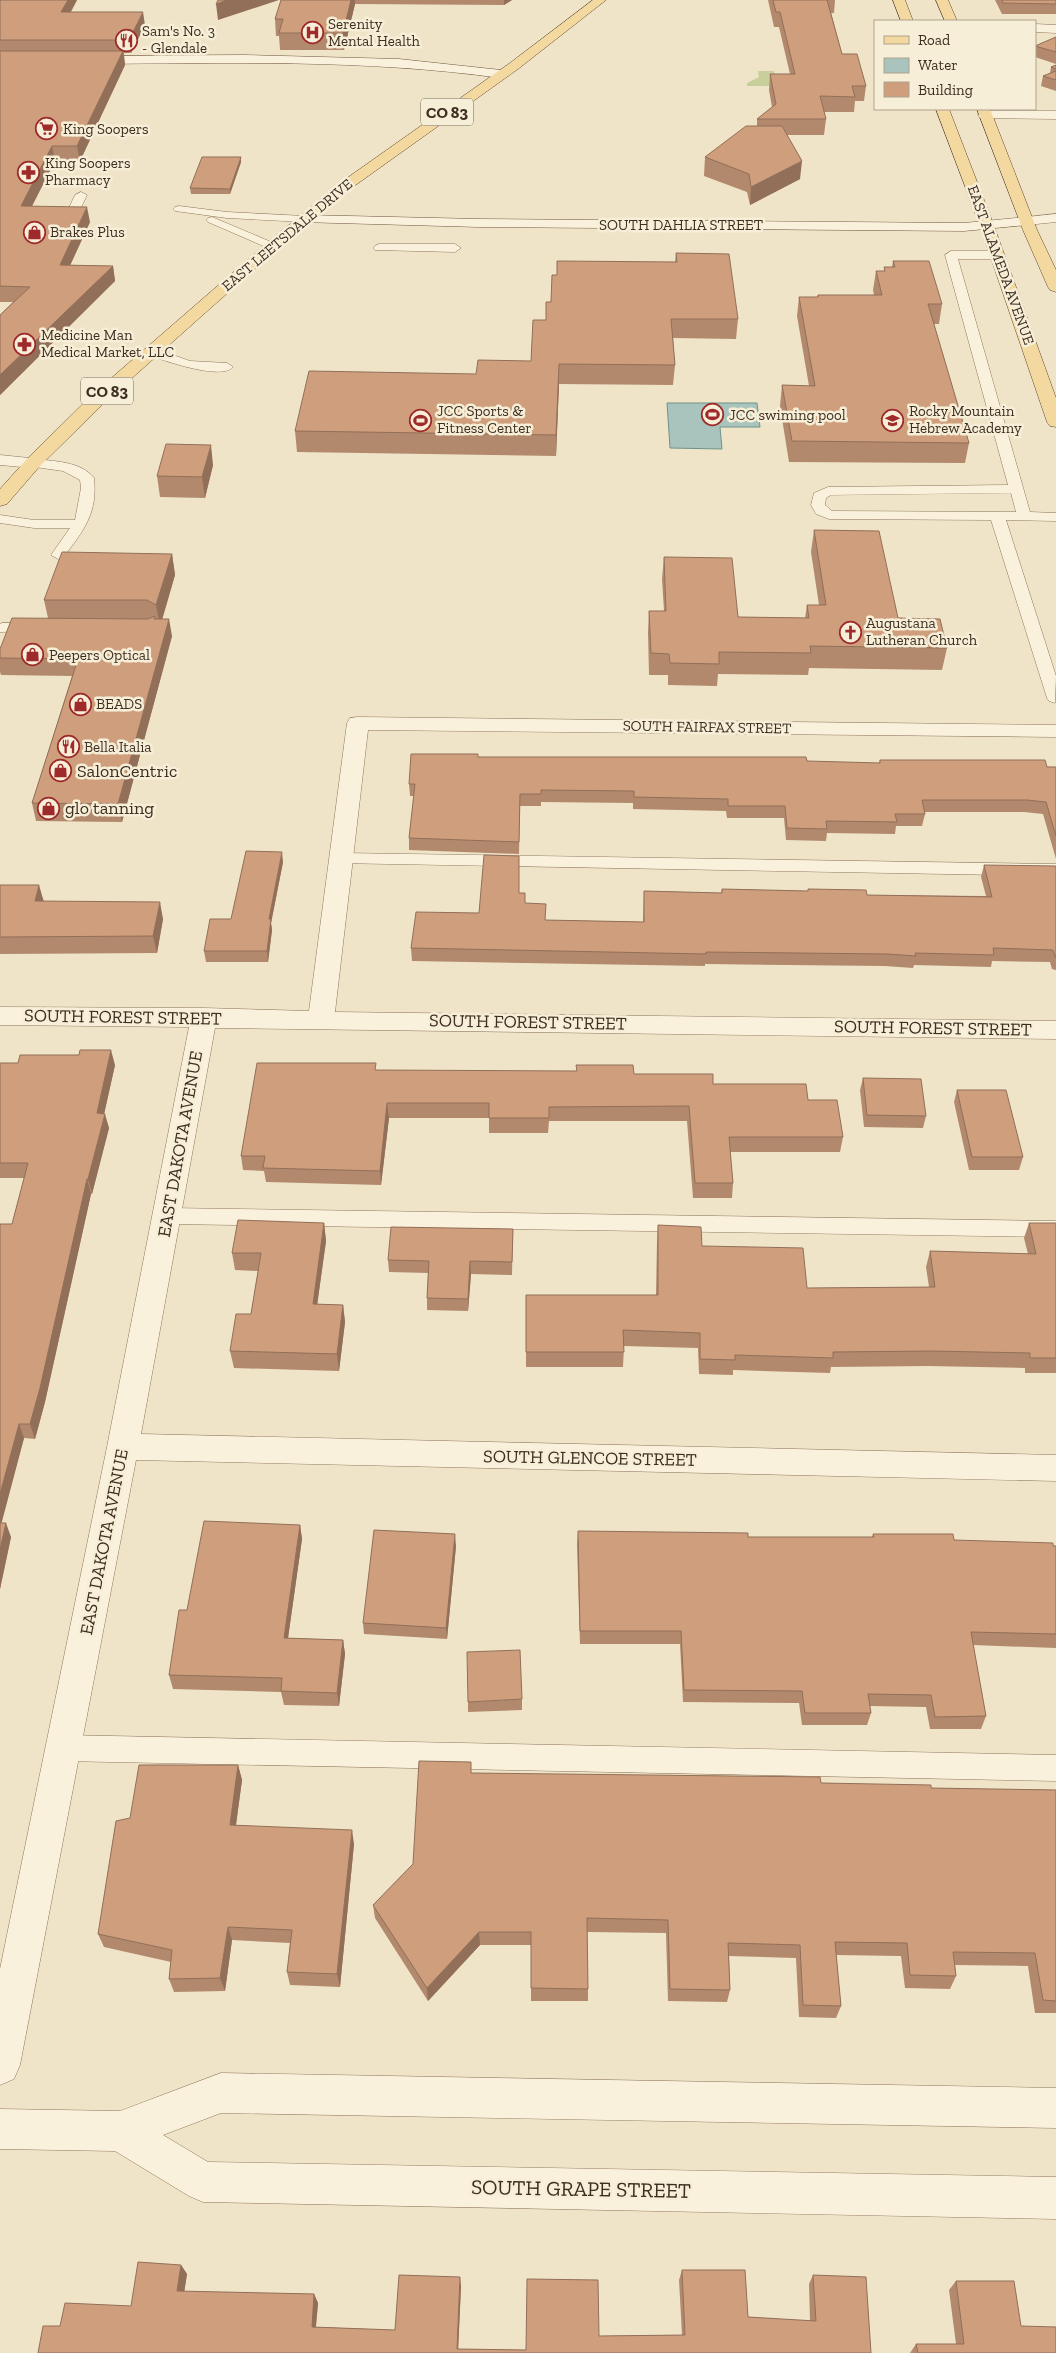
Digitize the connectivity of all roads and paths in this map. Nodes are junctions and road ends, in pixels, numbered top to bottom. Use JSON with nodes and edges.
{"nodes":[{"id":1,"x":600,"y":0,"type":"edge"},
{"id":2,"x":899,"y":0,"type":"edge"},
{"id":3,"x":942,"y":0,"type":"edge"},
{"id":4,"x":907,"y":20,"type":"edge"},
{"id":5,"x":951,"y":20,"type":"edge"},
{"id":6,"x":1036,"y":28,"type":"edge"},
{"id":7,"x":1056,"y":29,"type":"edge"},
{"id":8,"x":75,"y":64,"type":"edge"},
{"id":9,"x":501,"y":74,"type":"junction"},
{"id":10,"x":942,"y":110,"type":"edge"},
{"id":11,"x":984,"y":112,"type":"edge"},
{"id":12,"x":1056,"y":115,"type":"edge"},
{"id":13,"x":81,"y":196,"type":"dead end"},
{"id":14,"x":72,"y":214,"type":"edge"},
{"id":15,"x":1056,"y":218,"type":"edge"},
{"id":16,"x":305,"y":219,"type":"junction"},
{"id":17,"x":1027,"y":221,"type":"junction"},
{"id":18,"x":987,"y":226,"type":"junction"},
{"id":19,"x":272,"y":246,"type":"junction"},
{"id":20,"x":379,"y":248,"type":"dead end"},
{"id":21,"x":455,"y":248,"type":"dead end"},
{"id":22,"x":997,"y":255,"type":"junction"},
{"id":23,"x":1056,"y":287,"type":"edge"},
{"id":24,"x":151,"y":351,"type":"junction"},
{"id":25,"x":227,"y":367,"type":"dead end"},
{"id":26,"x":1056,"y":422,"type":"edge"},
{"id":27,"x":0,"y":460,"type":"edge"},
{"id":28,"x":33,"y":463,"type":"junction"},
{"id":29,"x":1016,"y":489,"type":"junction"},
{"id":30,"x":0,"y":500,"type":"edge"},
{"id":31,"x":997,"y":516,"type":"junction"},
{"id":32,"x":1024,"y":516,"type":"junction"},
{"id":33,"x":1056,"y":516,"type":"edge"},
{"id":34,"x":0,"y":519,"type":"edge"},
{"id":35,"x":81,"y":524,"type":"junction"},
{"id":36,"x":58,"y":555,"type":"dead end"},
{"id":37,"x":2,"y":628,"type":"dead end"},
{"id":38,"x":52,"y":628,"type":"edge"},
{"id":39,"x":1055,"y":698,"type":"edge"},
{"id":40,"x":1056,"y":731,"type":"edge"},
{"id":41,"x":341,"y":859,"type":"junction"},
{"id":42,"x":1056,"y":870,"type":"edge"},
{"id":43,"x":0,"y":1016,"type":"edge"},
{"id":44,"x":204,"y":1018,"type":"junction"},
{"id":45,"x":321,"y":1019,"type":"junction"},
{"id":46,"x":1056,"y":1030,"type":"edge"},
{"id":47,"x":167,"y":1216,"type":"junction"},
{"id":48,"x":1056,"y":1229,"type":"edge"},
{"id":49,"x":123,"y":1447,"type":"junction"},
{"id":50,"x":1056,"y":1468,"type":"edge"},
{"id":51,"x":62,"y":1748,"type":"junction"},
{"id":52,"x":1056,"y":1768,"type":"edge"},
{"id":53,"x":0,"y":2065,"type":"edge"},
{"id":54,"x":1056,"y":2108,"type":"edge"},
{"id":55,"x":0,"y":2129,"type":"edge"},
{"id":56,"x":120,"y":2132,"type":"junction"},
{"id":57,"x":1056,"y":2198,"type":"edge"}],
"edges":[{"from":1,"to":9,"type":"main road","name":"EAST LEETSDALE DRIVE","number":"CO 83"},
{"from":2,"to":4,"type":"main road"},
{"from":3,"to":5,"type":"main road"},
{"from":6,"to":7,"type":"street"},
{"from":8,"to":9,"type":"street"},
{"from":9,"to":16,"type":"main road","name":"EAST LEETSDALE DRIVE","number":"CO 83"},
{"from":10,"to":18,"type":"main road","name":"EAST ALAMEDA AVENUE"},
{"from":11,"to":12,"type":"street"},
{"from":11,"to":17,"type":"main road"},
{"from":13,"to":14,"type":"lane"},
{"from":15,"to":17,"type":"street","name":"SOUTH DAHLIA STREET"},
{"from":16,"to":18,"type":"street","name":"SOUTH DAHLIA STREET"},
{"from":16,"to":19,"type":"main road","name":"EAST LEETSDALE DRIVE","number":"CO 83"},
{"from":16,"to":19,"type":"lane"},
{"from":17,"to":18,"type":"street","name":"SOUTH DAHLIA STREET"},
{"from":17,"to":23,"type":"main road"},
{"from":18,"to":22,"type":"main road","name":"EAST ALAMEDA AVENUE"},
{"from":19,"to":24,"type":"main road","name":"EAST LEETSDALE DRIVE","number":"CO 83"},
{"from":20,"to":21,"type":"lane"},
{"from":22,"to":26,"type":"main road","name":"EAST ALAMEDA AVENUE"},
{"from":22,"to":29,"type":"lane"},
{"from":24,"to":25,"type":"lane"},
{"from":24,"to":28,"type":"main road","name":"EAST LEETSDALE DRIVE","number":"CO 83"},
{"from":27,"to":28,"type":"street"},
{"from":28,"to":30,"type":"main road","name":"EAST LEETSDALE DRIVE","number":"CO 83"},
{"from":28,"to":35,"type":"lane"},
{"from":29,"to":31,"type":"lane"},
{"from":29,"to":32,"type":"lane"},
{"from":31,"to":32,"type":"lane"},
{"from":31,"to":39,"type":"lane"},
{"from":32,"to":33,"type":"lane"},
{"from":34,"to":35,"type":"lane"},
{"from":35,"to":36,"type":"lane"},
{"from":37,"to":38,"type":"lane"},
{"from":40,"to":41,"type":"street","name":"SOUTH FAIRFAX STREET"},
{"from":41,"to":42,"type":"lane"},
{"from":41,"to":45,"type":"street"},
{"from":43,"to":44,"type":"street","name":"SOUTH FOREST STREET"},
{"from":44,"to":45,"type":"street","name":"SOUTH FOREST STREET"},
{"from":44,"to":47,"type":"street","name":"EAST DAKOTA AVENUE"},
{"from":45,"to":46,"type":"street","name":"SOUTH FOREST STREET"},
{"from":47,"to":48,"type":"lane"},
{"from":47,"to":49,"type":"street","name":"EAST DAKOTA AVENUE"},
{"from":49,"to":50,"type":"street","name":"SOUTH GLENCOE STREET"},
{"from":49,"to":51,"type":"street","name":"EAST DAKOTA AVENUE"},
{"from":51,"to":52,"type":"lane"},
{"from":51,"to":53,"type":"street","name":"EAST DAKOTA AVENUE"},
{"from":54,"to":56,"type":"street","name":"SOUTH GRAPE STREET"},
{"from":55,"to":56,"type":"street","name":"SOUTH GRAPE STREET"},
{"from":56,"to":57,"type":"street","name":"SOUTH GRAPE STREET"}]}
